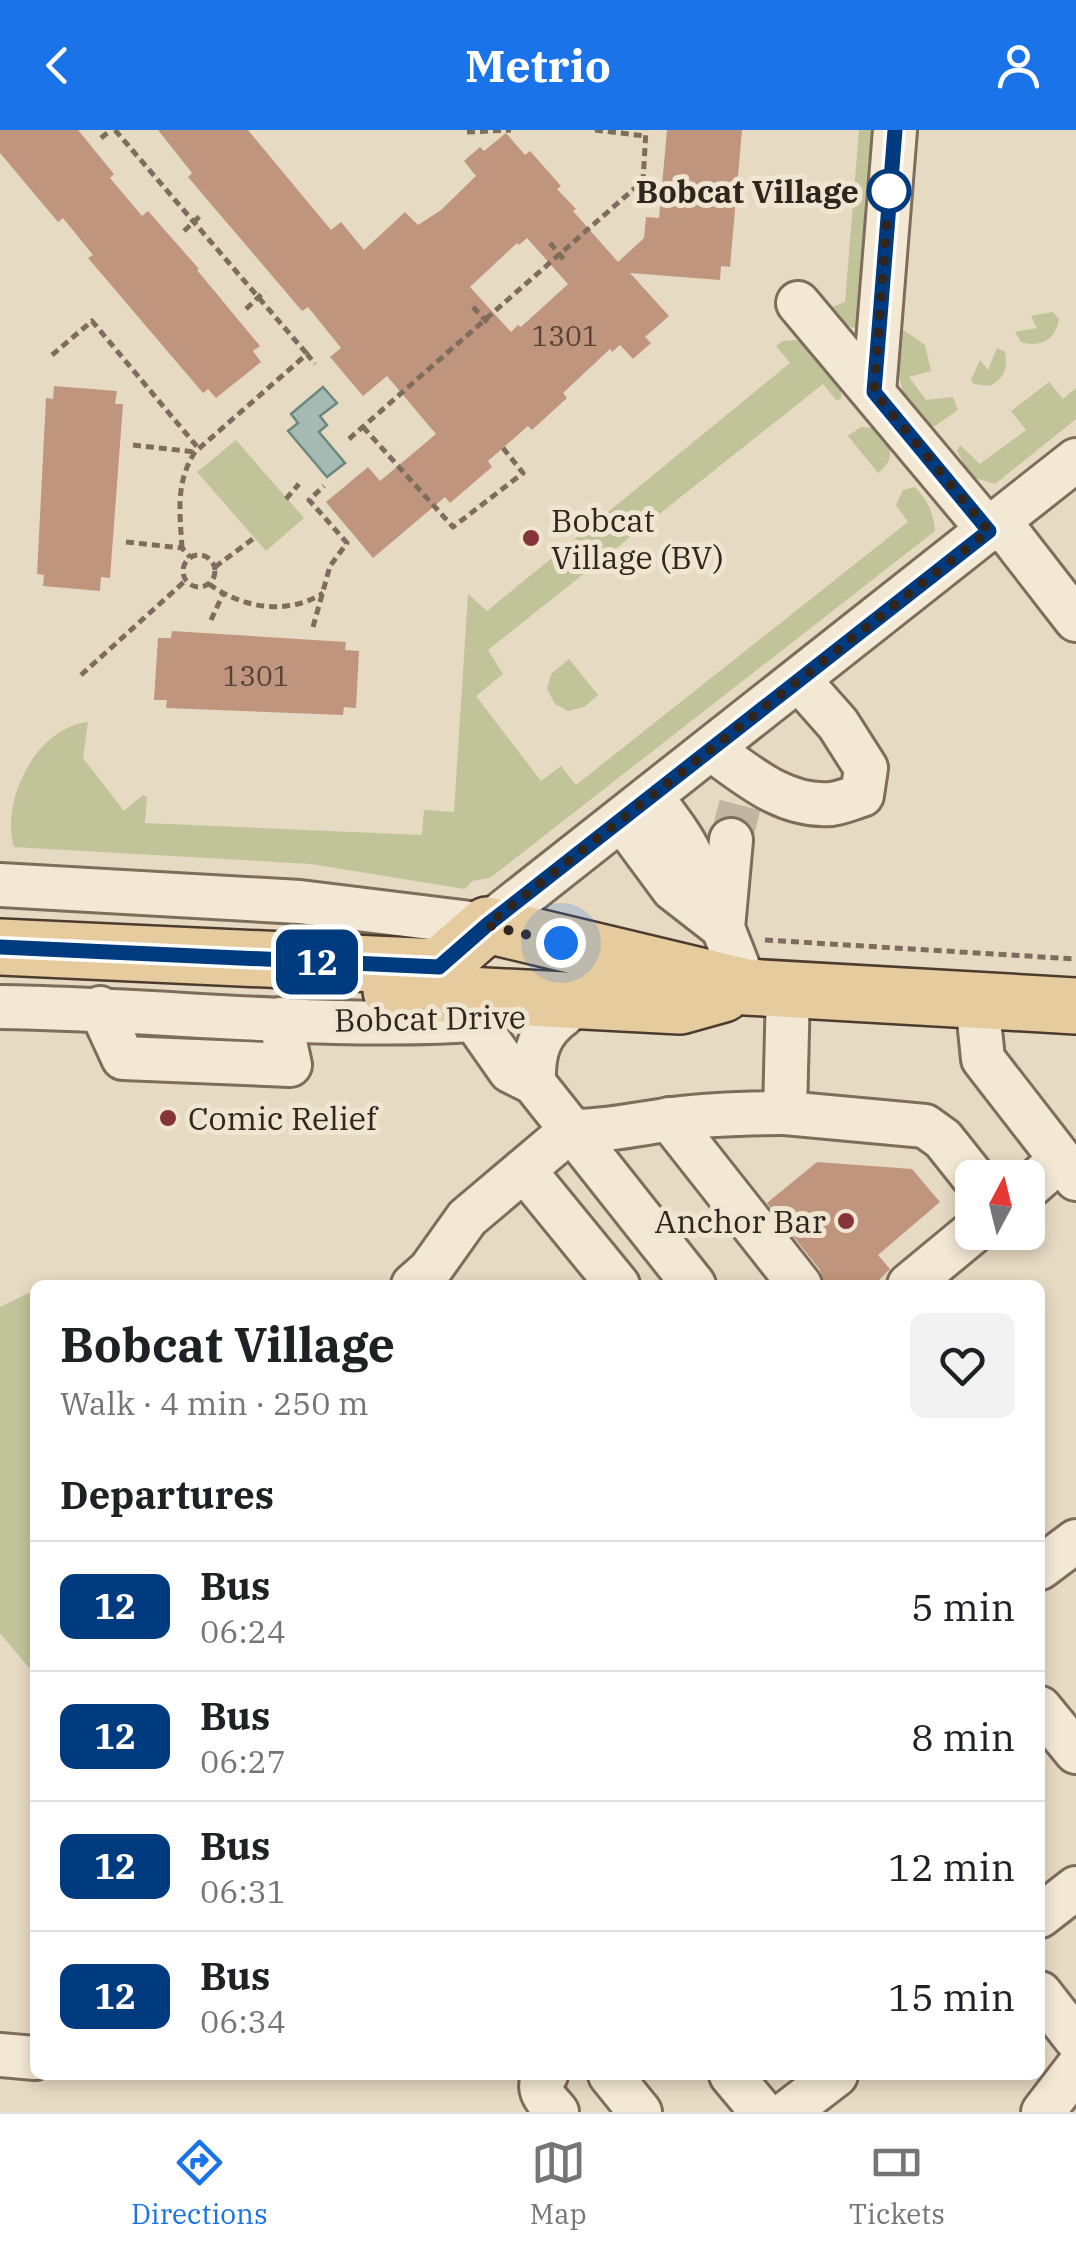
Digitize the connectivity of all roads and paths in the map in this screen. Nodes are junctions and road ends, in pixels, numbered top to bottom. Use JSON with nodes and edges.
{"nodes":[{"id":1,"x":113,"y":130,"type":"edge"},
{"id":2,"x":511,"y":130,"type":"edge"},
{"id":3,"x":595,"y":130,"type":"edge"},
{"id":4,"x":895,"y":130,"type":"edge"},
{"id":5,"x":467,"y":132,"type":"edge"},
{"id":6,"x":646,"y":133,"type":"edge"},
{"id":7,"x":101,"y":138,"type":"dead end"},
{"id":8,"x":201,"y":215,"type":"dead end"},
{"id":9,"x":194,"y":222,"type":"junction"},
{"id":10,"x":184,"y":231,"type":"dead end"},
{"id":11,"x":550,"y":243,"type":"dead end"},
{"id":12,"x":558,"y":253,"type":"junction"},
{"id":13,"x":564,"y":261,"type":"dead end"},
{"id":14,"x":265,"y":291,"type":"dead end"},
{"id":15,"x":258,"y":297,"type":"junction"},
{"id":16,"x":798,"y":304,"type":"dead end"},
{"id":17,"x":473,"y":307,"type":"dead end"},
{"id":18,"x":246,"y":309,"type":"dead end"},
{"id":19,"x":487,"y":322,"type":"junction"},
{"id":20,"x":307,"y":354,"type":"junction"},
{"id":21,"x":52,"y":355,"type":"dead end"},
{"id":22,"x":315,"y":364,"type":"dead end"},
{"id":23,"x":874,"y":392,"type":"junction"},
{"id":24,"x":363,"y":426,"type":"junction"},
{"id":25,"x":349,"y":439,"type":"dead end"},
{"id":26,"x":133,"y":445,"type":"dead end"},
{"id":27,"x":503,"y":448,"type":"dead end"},
{"id":28,"x":197,"y":450,"type":"junction"},
{"id":29,"x":1076,"y":460,"type":"edge"},
{"id":30,"x":299,"y":484,"type":"dead end"},
{"id":31,"x":324,"y":486,"type":"dead end"},
{"id":32,"x":286,"y":499,"type":"dead end"},
{"id":33,"x":995,"y":527,"type":"junction"},
{"id":34,"x":254,"y":538,"type":"dead end"},
{"id":35,"x":126,"y":542,"type":"dead end"},
{"id":36,"x":182,"y":548,"type":"junction"},
{"id":37,"x":190,"y":557,"type":"junction"},
{"id":38,"x":214,"y":568,"type":"junction"},
{"id":39,"x":186,"y":581,"type":"junction"},
{"id":40,"x":209,"y":584,"type":"junction"},
{"id":41,"x":323,"y":593,"type":"junction"},
{"id":42,"x":223,"y":594,"type":"junction"},
{"id":43,"x":212,"y":620,"type":"dead end"},
{"id":44,"x":1076,"y":620,"type":"edge"},
{"id":45,"x":312,"y":627,"type":"dead end"},
{"id":46,"x":81,"y":675,"type":"dead end"},
{"id":47,"x":799,"y":680,"type":"junction"},
{"id":48,"x":711,"y":749,"type":"junction"},
{"id":49,"x":740,"y":807,"type":"junction"},
{"id":50,"x":636,"y":808,"type":"junction"},
{"id":51,"x":0,"y":884,"type":"edge"},
{"id":52,"x":717,"y":924,"type":"junction"},
{"id":53,"x":487,"y":925,"type":"junction"},
{"id":54,"x":0,"y":947,"type":"edge"},
{"id":55,"x":162,"y":956,"type":"junction"},
{"id":56,"x":1076,"y":959,"type":"edge"},
{"id":57,"x":767,"y":989,"type":"junction"},
{"id":58,"x":977,"y":1000,"type":"junction"},
{"id":59,"x":0,"y":1006,"type":"edge"},
{"id":60,"x":680,"y":1006,"type":"junction"},
{"id":61,"x":1076,"y":1006,"type":"edge"},
{"id":62,"x":564,"y":1014,"type":"junction"},
{"id":63,"x":475,"y":1020,"type":"junction"},
{"id":64,"x":534,"y":1082,"type":"junction"},
{"id":65,"x":784,"y":1114,"type":"junction"},
{"id":66,"x":669,"y":1119,"type":"junction"},
{"id":67,"x":570,"y":1131,"type":"junction"},
{"id":68,"x":960,"y":1160,"type":"edge"},
{"id":69,"x":524,"y":1170,"type":"junction"},
{"id":70,"x":1068,"y":1170,"type":"edge"},
{"id":71,"x":1045,"y":1180,"type":"edge"},
{"id":72,"x":955,"y":1248,"type":"edge"},
{"id":73,"x":419,"y":1280,"type":"edge"},
{"id":74,"x":614,"y":1280,"type":"edge"},
{"id":75,"x":690,"y":1280,"type":"edge"},
{"id":76,"x":796,"y":1280,"type":"edge"},
{"id":77,"x":916,"y":1280,"type":"edge"},
{"id":78,"x":1076,"y":1541,"type":"edge"},
{"id":79,"x":1045,"y":1564,"type":"edge"},
{"id":80,"x":1045,"y":1714,"type":"edge"},
{"id":81,"x":1076,"y":1752,"type":"edge"},
{"id":82,"x":1076,"y":1888,"type":"edge"},
{"id":83,"x":1045,"y":1912,"type":"edge"},
{"id":84,"x":1045,"y":1999,"type":"edge"},
{"id":85,"x":1076,"y":2039,"type":"edge"},
{"id":86,"x":0,"y":2054,"type":"edge"},
{"id":87,"x":30,"y":2057,"type":"edge"},
{"id":88,"x":1076,"y":2068,"type":"edge"},
{"id":89,"x":542,"y":2080,"type":"edge"},
{"id":90,"x":614,"y":2080,"type":"edge"},
{"id":91,"x":735,"y":2080,"type":"edge"},
{"id":92,"x":830,"y":2080,"type":"edge"},
{"id":93,"x":557,"y":2112,"type":"edge"},
{"id":94,"x":640,"y":2112,"type":"edge"},
{"id":95,"x":762,"y":2112,"type":"edge"},
{"id":96,"x":788,"y":2112,"type":"edge"},
{"id":97,"x":1043,"y":2112,"type":"edge"}],
"edges":[{"from":1,"to":7,"type":"path"},
{"from":1,"to":9,"type":"path"},
{"from":2,"to":5,"type":"path"},
{"from":3,"to":6,"type":"path"},
{"from":4,"to":23,"type":"street"},
{"from":6,"to":12,"type":"path"},
{"from":8,"to":9,"type":"path"},
{"from":9,"to":10,"type":"path"},
{"from":9,"to":15,"type":"path"},
{"from":11,"to":12,"type":"path"},
{"from":12,"to":13,"type":"path"},
{"from":12,"to":19,"type":"path"},
{"from":14,"to":15,"type":"path"},
{"from":15,"to":18,"type":"path"},
{"from":15,"to":20,"type":"path"},
{"from":16,"to":23,"type":"street"},
{"from":17,"to":19,"type":"path"},
{"from":19,"to":24,"type":"path"},
{"from":20,"to":22,"type":"path"},
{"from":20,"to":28,"type":"path"},
{"from":21,"to":28,"type":"path"},
{"from":23,"to":33,"type":"street"},
{"from":24,"to":25,"type":"path"},
{"from":24,"to":27,"type":"path"},
{"from":26,"to":28,"type":"path"},
{"from":28,"to":36,"type":"path"},
{"from":29,"to":33,"type":"street"},
{"from":30,"to":32,"type":"path"},
{"from":31,"to":41,"type":"path"},
{"from":33,"to":44,"type":"street"},
{"from":33,"to":47,"type":"street"},
{"from":34,"to":38,"type":"path"},
{"from":35,"to":36,"type":"path"},
{"from":36,"to":37,"type":"path"},
{"from":37,"to":38,"type":"path"},
{"from":37,"to":39,"type":"path"},
{"from":38,"to":40,"type":"path"},
{"from":39,"to":40,"type":"path"},
{"from":39,"to":46,"type":"path"},
{"from":40,"to":42,"type":"path"},
{"from":41,"to":42,"type":"path"},
{"from":41,"to":45,"type":"path"},
{"from":42,"to":43,"type":"path"},
{"from":47,"to":48,"type":"street"},
{"from":47,"to":49,"type":"street"},
{"from":48,"to":49,"type":"street"},
{"from":48,"to":50,"type":"street"},
{"from":49,"to":52,"type":"street"},
{"from":50,"to":52,"type":"street"},
{"from":50,"to":53,"type":"street"},
{"from":51,"to":53,"type":"street"},
{"from":52,"to":56,"type":"path"},
{"from":52,"to":57,"type":"street"},
{"from":53,"to":55,"type":"main road"},
{"from":53,"to":57,"type":"main road"},
{"from":54,"to":55,"type":"main road"},
{"from":55,"to":60,"type":"main road"},
{"from":57,"to":58,"type":"main road"},
{"from":57,"to":60,"type":"main road"},
{"from":57,"to":65,"type":"street"},
{"from":58,"to":61,"type":"main road"},
{"from":58,"to":70,"type":"street"},
{"from":59,"to":63,"type":"street","name":"Bobcat Drive"},
{"from":60,"to":62,"type":"street","name":"Bobcat Drive"},
{"from":62,"to":63,"type":"street","name":"Bobcat Drive"},
{"from":62,"to":64,"type":"street"},
{"from":63,"to":64,"type":"street"},
{"from":64,"to":67,"type":"street"},
{"from":65,"to":66,"type":"street"},
{"from":65,"to":68,"type":"street"},
{"from":66,"to":67,"type":"street"},
{"from":66,"to":76,"type":"street"},
{"from":67,"to":69,"type":"street"},
{"from":67,"to":75,"type":"street"},
{"from":69,"to":73,"type":"street"},
{"from":69,"to":74,"type":"street"},
{"from":70,"to":71,"type":"street"},
{"from":72,"to":77,"type":"street"},
{"from":78,"to":79,"type":"street"},
{"from":80,"to":81,"type":"street"},
{"from":82,"to":83,"type":"street"},
{"from":84,"to":85,"type":"street"},
{"from":86,"to":87,"type":"street"},
{"from":88,"to":97,"type":"street"},
{"from":89,"to":93,"type":"street"},
{"from":90,"to":94,"type":"street"},
{"from":91,"to":95,"type":"street"},
{"from":92,"to":96,"type":"street"}]}
